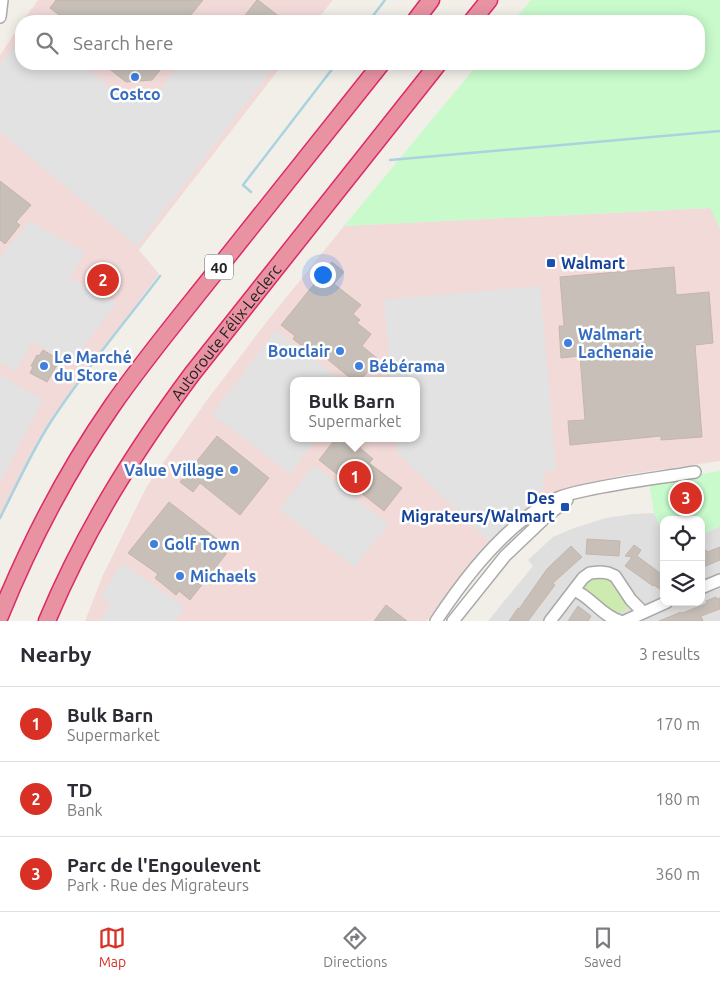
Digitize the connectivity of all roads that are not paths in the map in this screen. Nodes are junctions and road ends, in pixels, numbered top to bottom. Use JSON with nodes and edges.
{"nodes":[{"id":1,"x":2,"y":0,"type":"edge"},
{"id":2,"x":431,"y":0,"type":"edge"},
{"id":3,"x":489,"y":0,"type":"edge"},
{"id":4,"x":419,"y":15,"type":"edge"},
{"id":5,"x":477,"y":15,"type":"edge"},
{"id":6,"x":0,"y":17,"type":"edge"},
{"id":7,"x":376,"y":70,"type":"edge"},
{"id":8,"x":433,"y":70,"type":"edge"},
{"id":9,"x":696,"y":472,"type":"dead end"},
{"id":10,"x":589,"y":490,"type":"junction"},
{"id":11,"x":720,"y":580,"type":"edge"},
{"id":12,"x":705,"y":586,"type":"edge"},
{"id":13,"x":574,"y":590,"type":"junction"},
{"id":14,"x":660,"y":605,"type":"edge"},
{"id":15,"x":643,"y":612,"type":"junction"},
{"id":16,"x":0,"y":616,"type":"edge"},
{"id":17,"x":47,"y":621,"type":"edge"},
{"id":18,"x":436,"y":621,"type":"edge"},
{"id":19,"x":453,"y":621,"type":"edge"},
{"id":20,"x":550,"y":621,"type":"edge"},
{"id":21,"x":620,"y":621,"type":"edge"},
{"id":22,"x":625,"y":621,"type":"edge"}],
"edges":[{"from":1,"to":6,"type":"street"},
{"from":2,"to":4,"type":"highway"},
{"from":3,"to":5,"type":"highway"},
{"from":7,"to":16,"type":"highway","number":"40"},
{"from":8,"to":17,"type":"highway","name":"Autoroute Félix-Leclerc"},
{"from":9,"to":10,"type":"street"},
{"from":10,"to":18,"type":"street"},
{"from":10,"to":19,"type":"street"},
{"from":11,"to":12,"type":"street"},
{"from":13,"to":15,"type":"street"},
{"from":13,"to":20,"type":"street"},
{"from":13,"to":21,"type":"street"},
{"from":14,"to":15,"type":"street"},
{"from":15,"to":22,"type":"street"}]}
